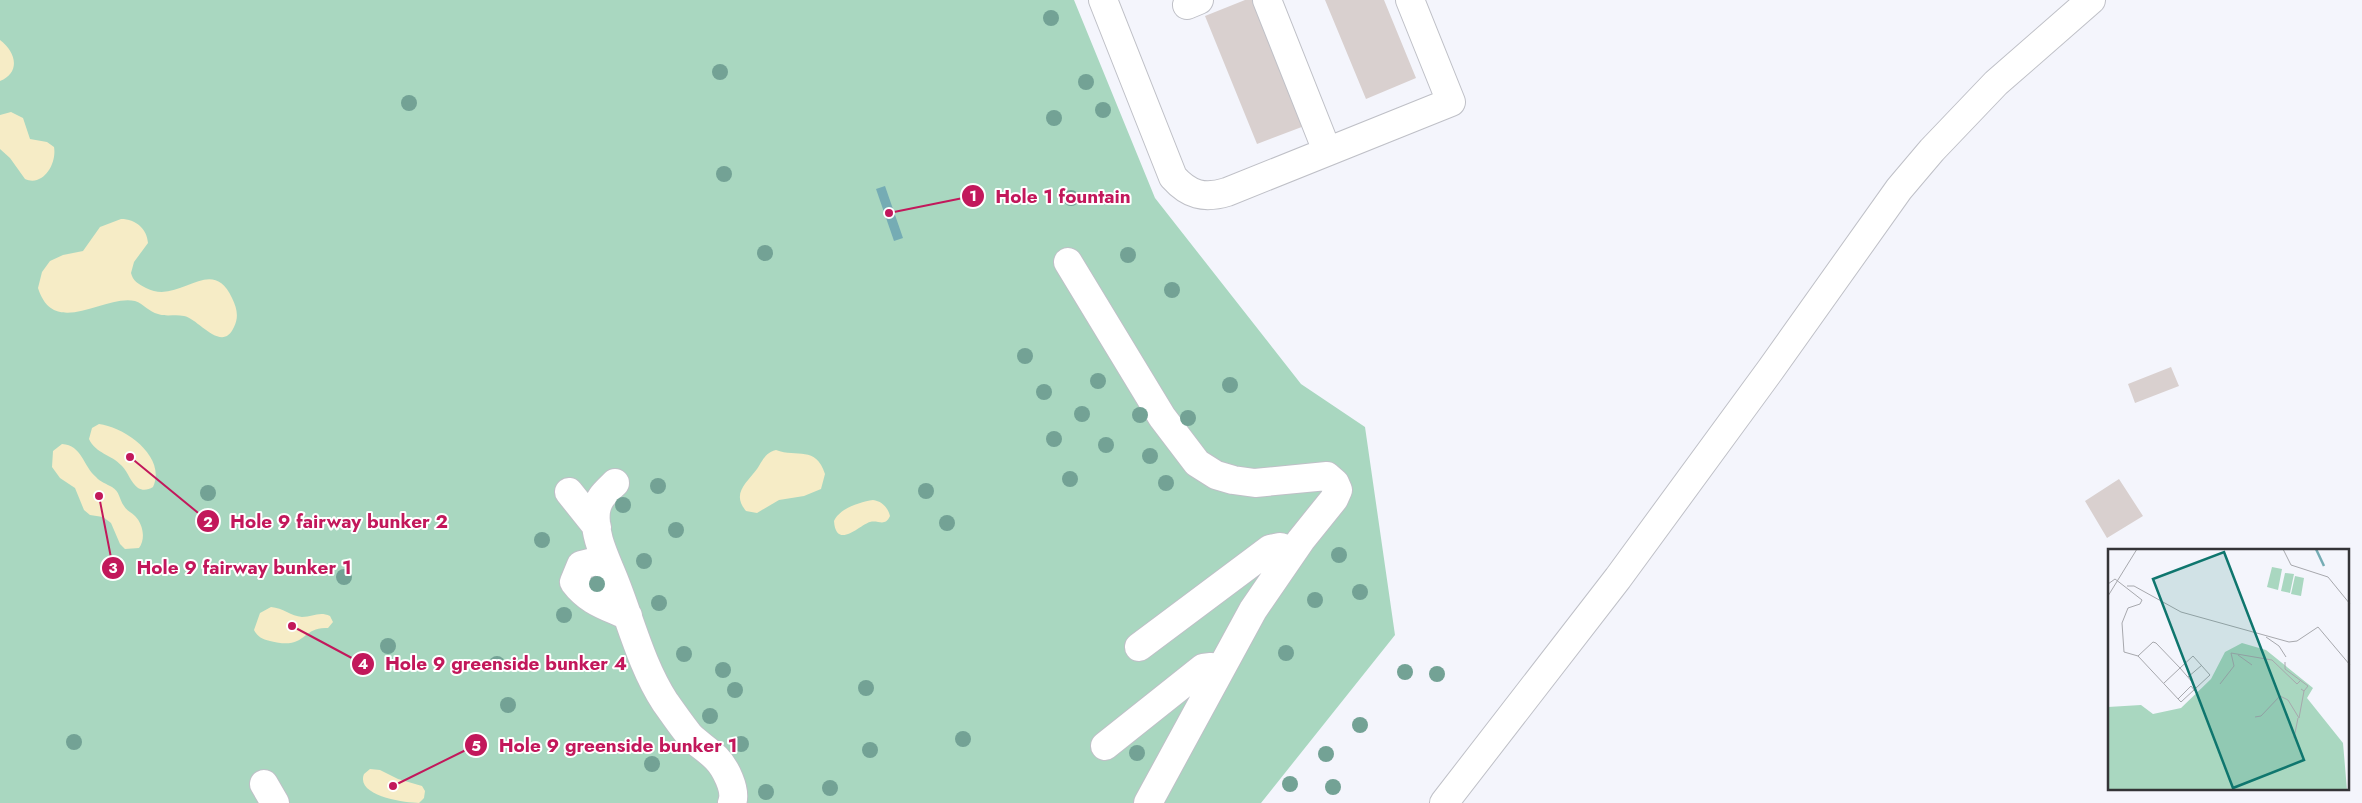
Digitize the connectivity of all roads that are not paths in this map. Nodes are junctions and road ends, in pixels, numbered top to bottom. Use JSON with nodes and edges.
{"nodes":[{"id":1,"x":1103,"y":0,"type":"edge"},
{"id":2,"x":1267,"y":0,"type":"edge"},
{"id":3,"x":1410,"y":0,"type":"edge"},
{"id":4,"x":2091,"y":0,"type":"edge"},
{"id":5,"x":1327,"y":151,"type":"junction"},
{"id":6,"x":1068,"y":262,"type":"dead end"},
{"id":7,"x":615,"y":484,"type":"dead end"},
{"id":8,"x":570,"y":492,"type":"dead end"},
{"id":9,"x":597,"y":527,"type":"junction"},
{"id":10,"x":1293,"y":551,"type":"junction"},
{"id":11,"x":608,"y":566,"type":"junction"},
{"id":12,"x":628,"y":616,"type":"junction"},
{"id":13,"x":1139,"y":647,"type":"dead end"},
{"id":14,"x":1219,"y":670,"type":"junction"},
{"id":15,"x":1105,"y":746,"type":"dead end"},
{"id":16,"x":732,"y":803,"type":"edge"},
{"id":17,"x":1148,"y":803,"type":"edge"},
{"id":18,"x":1444,"y":803,"type":"edge"}],
"edges":[{"from":1,"to":5,"type":"street"},
{"from":2,"to":5,"type":"street"},
{"from":3,"to":5,"type":"street"},
{"from":4,"to":18,"type":"street"},
{"from":6,"to":10,"type":"street"},
{"from":7,"to":9,"type":"street"},
{"from":8,"to":9,"type":"street"},
{"from":9,"to":11,"type":"street"},
{"from":10,"to":13,"type":"street"},
{"from":10,"to":14,"type":"street"},
{"from":11,"to":12,"type":"street"},
{"from":11,"to":12,"type":"street"},
{"from":12,"to":16,"type":"street"},
{"from":14,"to":15,"type":"street"},
{"from":14,"to":17,"type":"street"}]}
